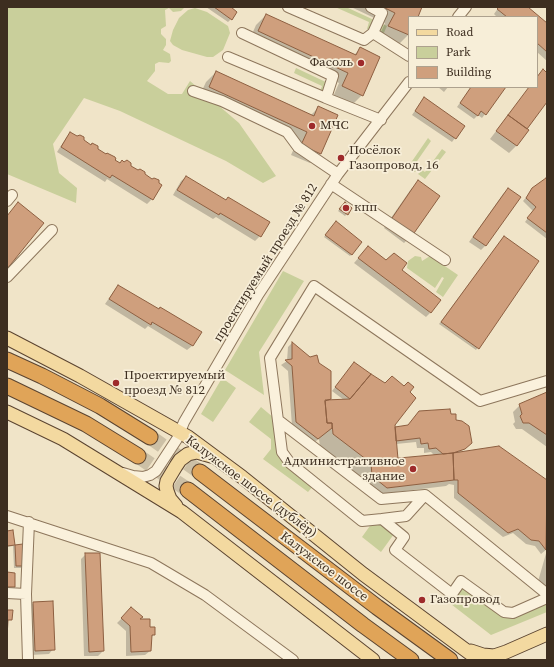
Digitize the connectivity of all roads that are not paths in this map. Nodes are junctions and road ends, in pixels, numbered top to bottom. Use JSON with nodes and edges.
{"nodes":[{"id":1,"x":288,"y":7,"type":"edge"},
{"id":2,"x":371,"y":7,"type":"edge"},
{"id":3,"x":373,"y":33,"type":"junction"},
{"id":4,"x":242,"y":34,"type":"dead end"},
{"id":5,"x":408,"y":55,"type":"edge"},
{"id":6,"x":228,"y":56,"type":"dead end"},
{"id":7,"x":408,"y":83,"type":"edge"},
{"id":8,"x":193,"y":91,"type":"dead end"},
{"id":9,"x":326,"y":98,"type":"junction"},
{"id":10,"x":381,"y":120,"type":"junction"},
{"id":11,"x":338,"y":174,"type":"junction"},
{"id":12,"x":331,"y":184,"type":"junction"},
{"id":13,"x":52,"y":230,"type":"dead end"},
{"id":14,"x":445,"y":260,"type":"dead end"},
{"id":15,"x":7,"y":277,"type":"edge"},
{"id":16,"x":7,"y":338,"type":"edge"},
{"id":17,"x":7,"y":360,"type":"edge"},
{"id":18,"x":547,"y":381,"type":"edge"},
{"id":19,"x":7,"y":386,"type":"edge"},
{"id":20,"x":7,"y":412,"type":"edge"},
{"id":21,"x":278,"y":420,"type":"junction"},
{"id":22,"x":180,"y":433,"type":"junction"},
{"id":23,"x":150,"y":437,"type":"tunnel mouth"},
{"id":24,"x":138,"y":456,"type":"tunnel mouth"},
{"id":25,"x":215,"y":458,"type":"junction"},
{"id":26,"x":115,"y":470,"type":"junction"},
{"id":27,"x":200,"y":472,"type":"tunnel mouth"},
{"id":28,"x":188,"y":490,"type":"tunnel mouth"},
{"id":29,"x":425,"y":495,"type":"junction"},
{"id":30,"x":182,"y":512,"type":"junction"},
{"id":31,"x":7,"y":516,"type":"edge"},
{"id":32,"x":382,"y":519,"type":"junction"},
{"id":33,"x":29,"y":522,"type":"junction"},
{"id":34,"x":7,"y":593,"type":"edge"},
{"id":35,"x":26,"y":594,"type":"junction"},
{"id":36,"x":547,"y":594,"type":"edge"},
{"id":37,"x":547,"y":598,"type":"edge"},
{"id":38,"x":547,"y":634,"type":"edge"},
{"id":39,"x":464,"y":649,"type":"junction"},
{"id":40,"x":28,"y":660,"type":"edge"},
{"id":41,"x":293,"y":660,"type":"edge"},
{"id":42,"x":373,"y":660,"type":"edge"},
{"id":43,"x":411,"y":660,"type":"edge"},
{"id":44,"x":450,"y":660,"type":"edge"},
{"id":45,"x":480,"y":660,"type":"edge"}],
"edges":[{"from":1,"to":3,"type":"street"},
{"from":2,"to":3,"type":"street"},
{"from":3,"to":5,"type":"street"},
{"from":4,"to":9,"type":"street"},
{"from":6,"to":9,"type":"street"},
{"from":7,"to":10,"type":"street","name":"проектируемый проезд № 812"},
{"from":8,"to":11,"type":"street"},
{"from":9,"to":10,"type":"street"},
{"from":10,"to":11,"type":"street","name":"проектируемый проезд № 812"},
{"from":11,"to":12,"type":"street","name":"проектируемый проезд № 812"},
{"from":12,"to":14,"type":"street"},
{"from":12,"to":22,"type":"street","name":"проектируемый проезд № 812"},
{"from":13,"to":15,"type":"street"},
{"from":16,"to":22,"type":"main road","name":"Калужское шоссе (дублёр)"},
{"from":17,"to":23,"type":"highway"},
{"from":18,"to":21,"type":"street"},
{"from":19,"to":24,"type":"highway"},
{"from":20,"to":26,"type":"main road"},
{"from":21,"to":29,"type":"street"},
{"from":21,"to":32,"type":"street"},
{"from":22,"to":25,"type":"main road","name":"Калужское шоссе (дублёр)"},
{"from":22,"to":26,"type":"street","name":"проектируемый проезд № 812"},
{"from":25,"to":30,"type":"main road"},
{"from":25,"to":39,"type":"main road","name":"Калужское шоссе (дублёр)"},
{"from":26,"to":30,"type":"main road"},
{"from":27,"to":44,"type":"highway","name":"Калужское шоссе"},
{"from":28,"to":43,"type":"highway","name":"Калужское шоссе"},
{"from":29,"to":32,"type":"street"},
{"from":29,"to":36,"type":"street"},
{"from":30,"to":42,"type":"main road"},
{"from":31,"to":33,"type":"street"},
{"from":32,"to":37,"type":"street"},
{"from":33,"to":35,"type":"street"},
{"from":33,"to":41,"type":"street"},
{"from":34,"to":35,"type":"street"},
{"from":35,"to":40,"type":"street"},
{"from":38,"to":39,"type":"main road"},
{"from":39,"to":45,"type":"main road","name":"Калужское шоссе (дублёр)"}]}
